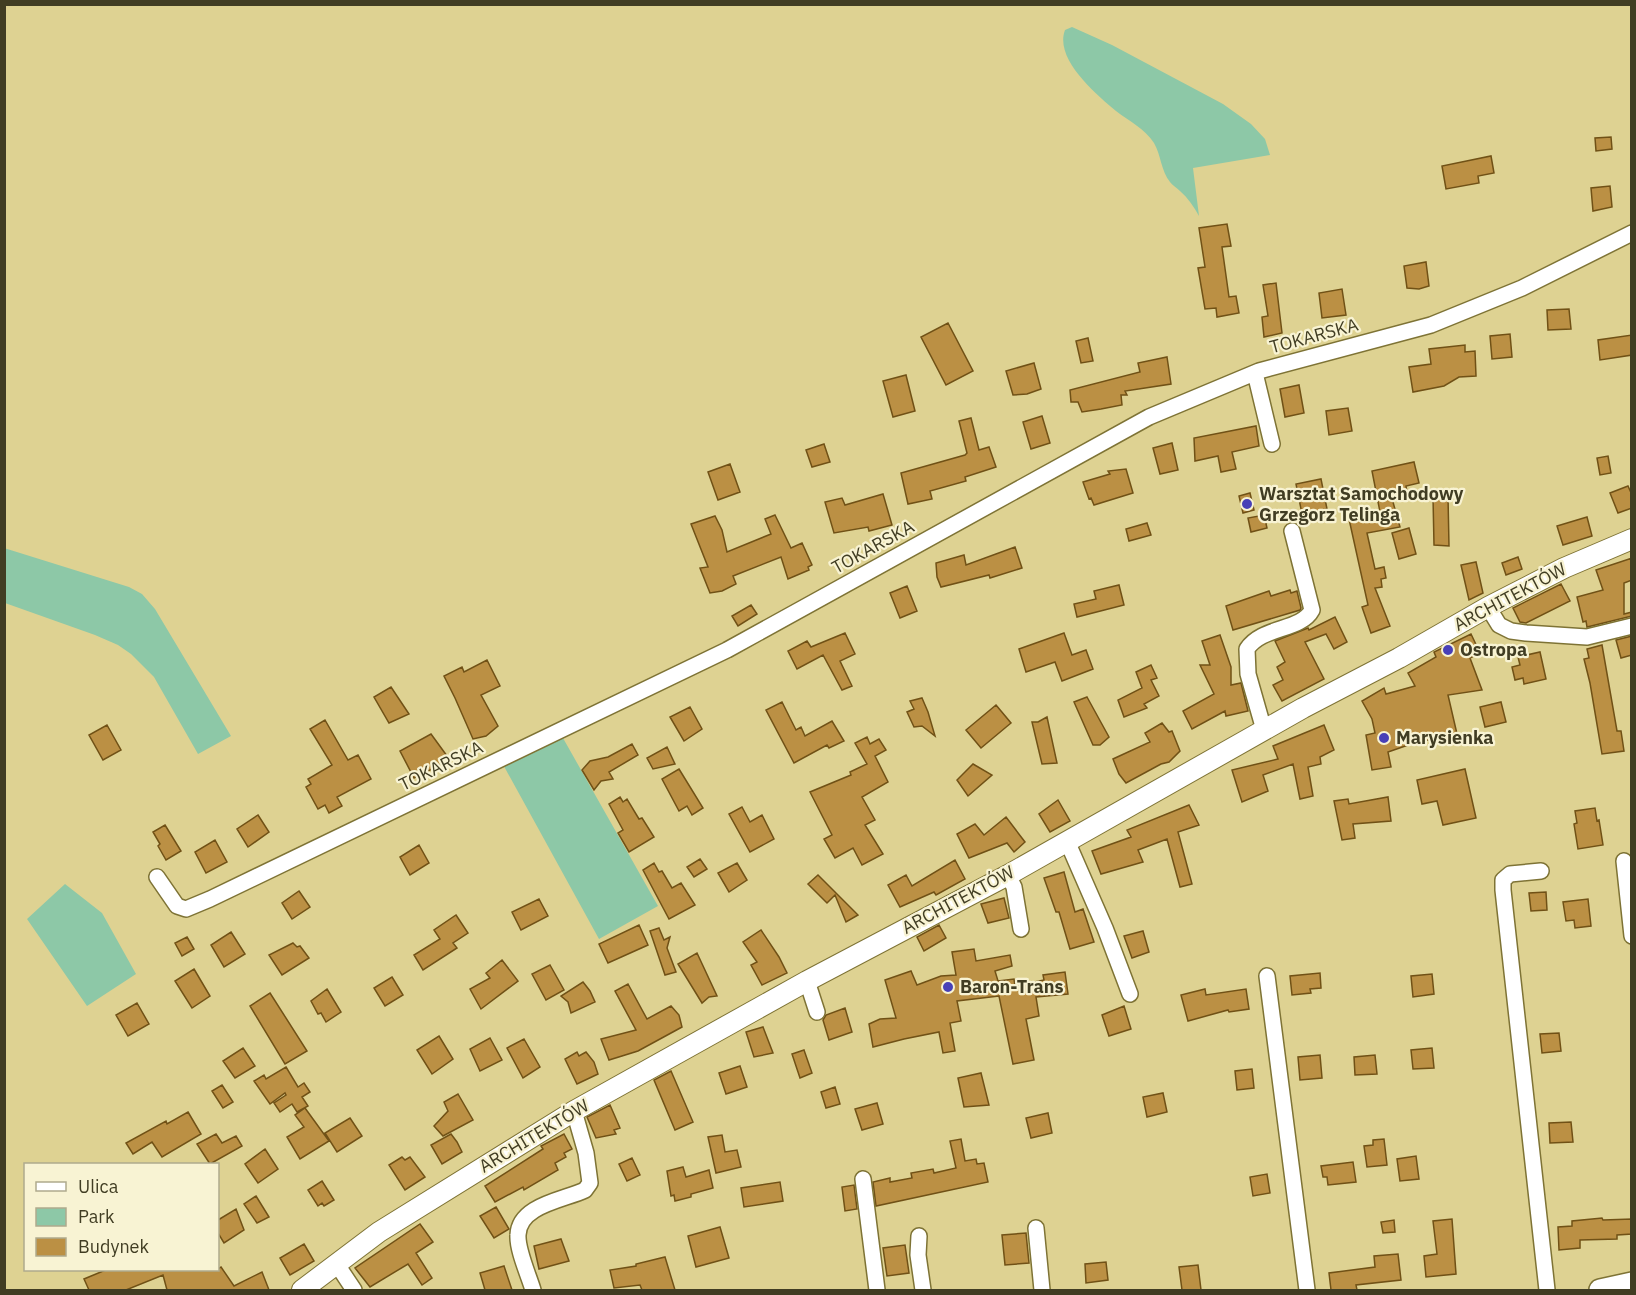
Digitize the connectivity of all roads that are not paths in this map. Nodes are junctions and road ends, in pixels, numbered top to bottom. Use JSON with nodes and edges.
{"nodes":[{"id":1,"x":1632,"y":233,"type":"edge"},
{"id":2,"x":1255,"y":373,"type":"junction"},
{"id":3,"x":1272,"y":444,"type":"dead end"},
{"id":4,"x":1292,"y":531,"type":"dead end"},
{"id":5,"x":1632,"y":539,"type":"edge"},
{"id":6,"x":1488,"y":607,"type":"junction"},
{"id":7,"x":1632,"y":626,"type":"edge"},
{"id":8,"x":1264,"y":730,"type":"junction"},
{"id":9,"x":1067,"y":841,"type":"junction"},
{"id":10,"x":1624,"y":861,"type":"dead end"},
{"id":11,"x":1541,"y":871,"type":"dead end"},
{"id":12,"x":1008,"y":874,"type":"junction"},
{"id":13,"x":157,"y":877,"type":"dead end"},
{"id":14,"x":1021,"y":929,"type":"dead end"},
{"id":15,"x":1632,"y":936,"type":"edge"},
{"id":16,"x":1267,"y":976,"type":"dead end"},
{"id":17,"x":807,"y":981,"type":"junction"},
{"id":18,"x":1130,"y":994,"type":"dead end"},
{"id":19,"x":817,"y":1012,"type":"dead end"},
{"id":20,"x":574,"y":1111,"type":"junction"},
{"id":21,"x":863,"y":1179,"type":"dead end"},
{"id":22,"x":1036,"y":1228,"type":"dead end"},
{"id":23,"x":919,"y":1236,"type":"dead end"},
{"id":24,"x":336,"y":1263,"type":"junction"},
{"id":25,"x":1632,"y":1283,"type":"edge"},
{"id":26,"x":302,"y":1290,"type":"edge"},
{"id":27,"x":354,"y":1290,"type":"edge"},
{"id":28,"x":533,"y":1290,"type":"edge"},
{"id":29,"x":877,"y":1290,"type":"edge"},
{"id":30,"x":923,"y":1290,"type":"edge"},
{"id":31,"x":1042,"y":1290,"type":"edge"},
{"id":32,"x":1307,"y":1290,"type":"edge"},
{"id":33,"x":1547,"y":1290,"type":"edge"},
{"id":34,"x":1600,"y":1290,"type":"edge"}],
"edges":[{"from":1,"to":2,"type":"street","name":"TOKARSKA"},
{"from":2,"to":3,"type":"street"},
{"from":2,"to":13,"type":"street","name":"TOKARSKA"},
{"from":4,"to":8,"type":"street"},
{"from":5,"to":6,"type":"street","name":"ARCHITEKTÓW"},
{"from":6,"to":7,"type":"street"},
{"from":6,"to":8,"type":"street","name":"ARCHITEKTÓW"},
{"from":8,"to":9,"type":"street","name":"ARCHITEKTÓW"},
{"from":9,"to":12,"type":"street","name":"ARCHITEKTÓW"},
{"from":9,"to":18,"type":"street"},
{"from":10,"to":15,"type":"street"},
{"from":11,"to":33,"type":"street"},
{"from":12,"to":14,"type":"street"},
{"from":12,"to":17,"type":"street","name":"ARCHITEKTÓW"},
{"from":16,"to":32,"type":"street"},
{"from":17,"to":19,"type":"street"},
{"from":17,"to":20,"type":"street","name":"ARCHITEKTÓW"},
{"from":20,"to":24,"type":"street","name":"ARCHITEKTÓW"},
{"from":20,"to":28,"type":"street"},
{"from":21,"to":29,"type":"street"},
{"from":22,"to":31,"type":"street"},
{"from":23,"to":30,"type":"street"},
{"from":24,"to":26,"type":"street","name":"ARCHITEKTÓW"},
{"from":24,"to":27,"type":"street"},
{"from":25,"to":34,"type":"main road"}]}
